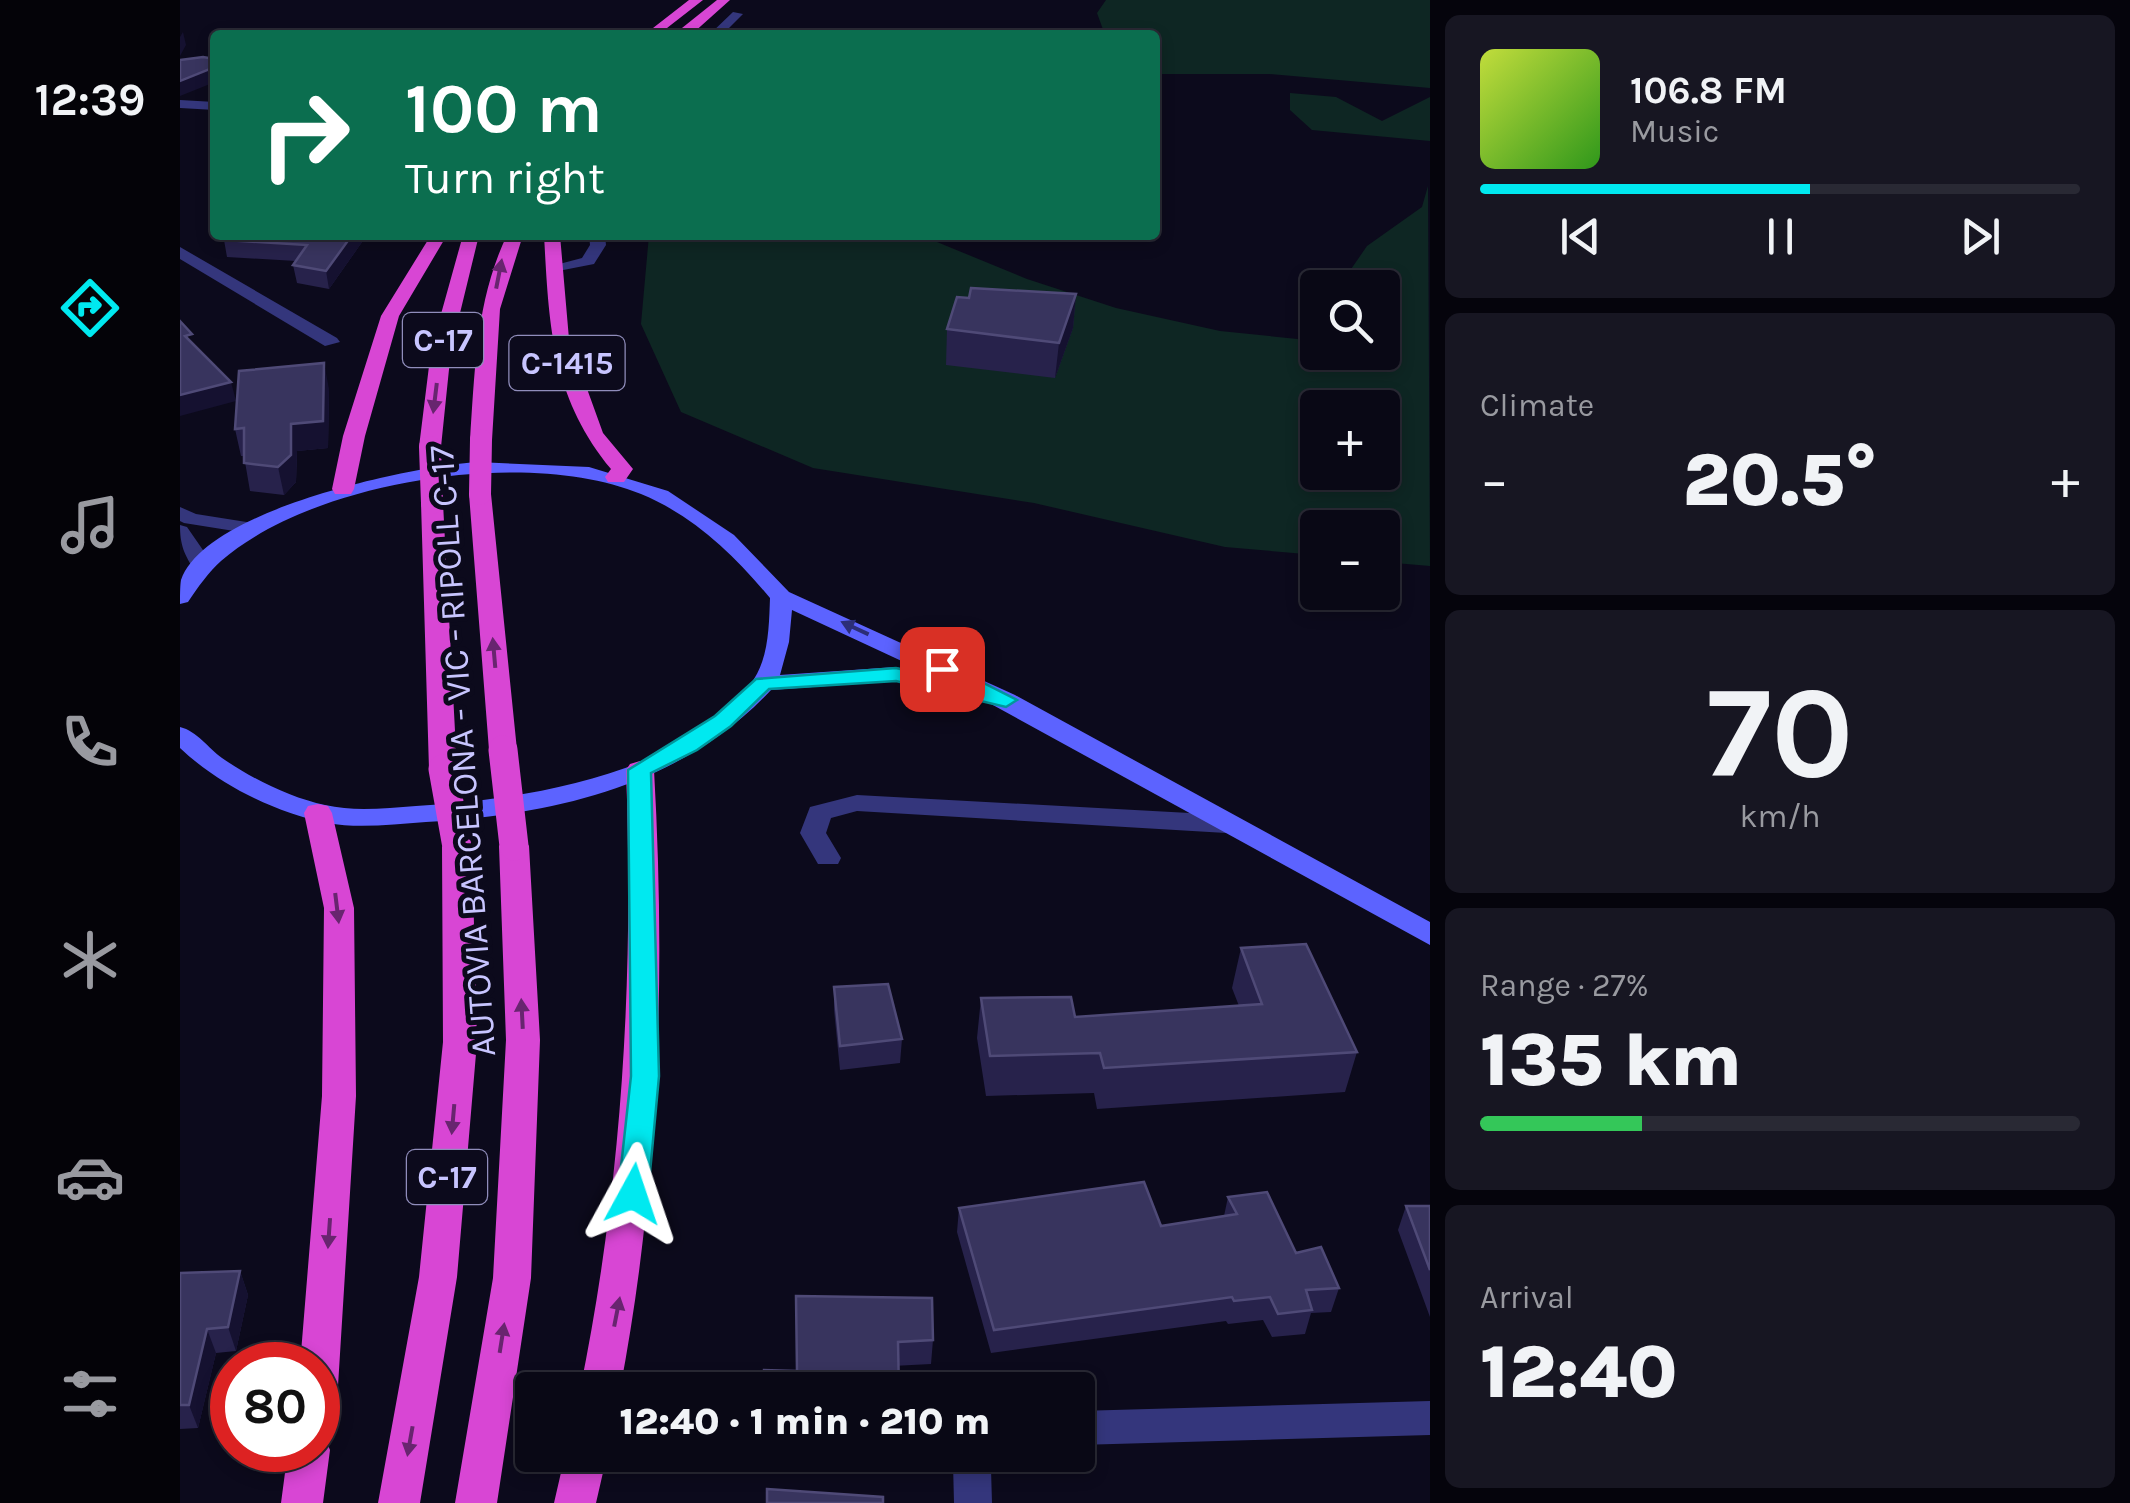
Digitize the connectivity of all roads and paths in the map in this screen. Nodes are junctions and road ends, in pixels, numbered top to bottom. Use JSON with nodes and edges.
{"nodes":[{"id":1,"x":697,"y":0,"type":"edge"},
{"id":2,"x":724,"y":0,"type":"edge"},
{"id":3,"x":737,"y":14,"type":"dead end"},
{"id":4,"x":657,"y":30,"type":"edge"},
{"id":5,"x":688,"y":30,"type":"edge"},
{"id":6,"x":720,"y":30,"type":"edge"},
{"id":7,"x":180,"y":104,"type":"edge"},
{"id":8,"x":210,"y":106,"type":"edge"},
{"id":9,"x":436,"y":240,"type":"edge"},
{"id":10,"x":470,"y":240,"type":"edge"},
{"id":11,"x":511,"y":240,"type":"edge"},
{"id":12,"x":552,"y":240,"type":"edge"},
{"id":13,"x":597,"y":240,"type":"edge"},
{"id":14,"x":180,"y":252,"type":"edge"},
{"id":15,"x":554,"y":270,"type":"junction"},
{"id":16,"x":332,"y":342,"type":"dead end"},
{"id":17,"x":616,"y":477,"type":"junction"},
{"id":18,"x":343,"y":490,"type":"junction"},
{"id":19,"x":180,"y":513,"type":"edge"},
{"id":20,"x":253,"y":528,"type":"junction"},
{"id":21,"x":180,"y":531,"type":"edge"},
{"id":22,"x":203,"y":566,"type":"junction"},
{"id":23,"x":180,"y":597,"type":"edge"},
{"id":24,"x":782,"y":597,"type":"junction"},
{"id":25,"x":763,"y":683,"type":"junction"},
{"id":26,"x":1006,"y":700,"type":"junction"},
{"id":27,"x":180,"y":734,"type":"edge"},
{"id":28,"x":640,"y":770,"type":"junction"},
{"id":29,"x":318,"y":813,"type":"junction"},
{"id":30,"x":1226,"y":824,"type":"junction"},
{"id":31,"x":828,"y":858,"type":"dead end"},
{"id":32,"x":1430,"y":935,"type":"edge"},
{"id":33,"x":321,"y":1342,"type":"edge"},
{"id":34,"x":603,"y":1372,"type":"edge"},
{"id":35,"x":1430,"y":1418,"type":"edge"},
{"id":36,"x":1095,"y":1428,"type":"edge"},
{"id":37,"x":306,"y":1472,"type":"edge"},
{"id":38,"x":582,"y":1472,"type":"edge"},
{"id":39,"x":972,"y":1472,"type":"edge"},
{"id":40,"x":302,"y":1503,"type":"edge"},
{"id":41,"x":398,"y":1503,"type":"edge"},
{"id":42,"x":476,"y":1503,"type":"edge"},
{"id":43,"x":575,"y":1503,"type":"edge"},
{"id":44,"x":973,"y":1503,"type":"edge"}],
"edges":[{"from":1,"to":4,"type":"highway"},
{"from":2,"to":5,"type":"highway"},
{"from":3,"to":6,"type":"street"},
{"from":7,"to":8,"type":"street"},
{"from":9,"to":18,"type":"highway"},
{"from":10,"to":41,"type":"highway","name":"AUTOVIA BARCELONA - VIC - RIPOLL C-17","number":"C-17","one_way":true,"bridge":true},
{"from":42,"to":11,"type":"highway","name":"AUTOVIA BARCELONA - VIC - RIPOLL C-17","number":"C-17","one_way":true,"bridge":true},
{"from":12,"to":15,"type":"highway","number":"C-1415"},
{"from":13,"to":15,"type":"street"},
{"from":14,"to":16,"type":"street"},
{"from":15,"to":17,"type":"highway","number":"C-1415"},
{"from":17,"to":18,"type":"main road"},
{"from":17,"to":24,"type":"main road"},
{"from":18,"to":20,"type":"main road"},
{"from":19,"to":20,"type":"street"},
{"from":20,"to":22,"type":"main road"},
{"from":21,"to":22,"type":"street"},
{"from":22,"to":23,"type":"main road"},
{"from":24,"to":25,"type":"main road"},
{"from":26,"to":24,"type":"main road","one_way":true},
{"from":25,"to":26,"type":"main road"},
{"from":25,"to":28,"type":"main road"},
{"from":26,"to":30,"type":"main road"},
{"from":27,"to":29,"type":"main road"},
{"from":28,"to":29,"type":"main road"},
{"from":34,"to":28,"type":"highway","one_way":true},
{"from":29,"to":33,"type":"highway","one_way":true},
{"from":30,"to":31,"type":"street"},
{"from":30,"to":32,"type":"main road"},
{"from":35,"to":36,"type":"street"},
{"from":37,"to":40,"type":"highway"},
{"from":38,"to":43,"type":"highway"},
{"from":39,"to":44,"type":"street"}]}
